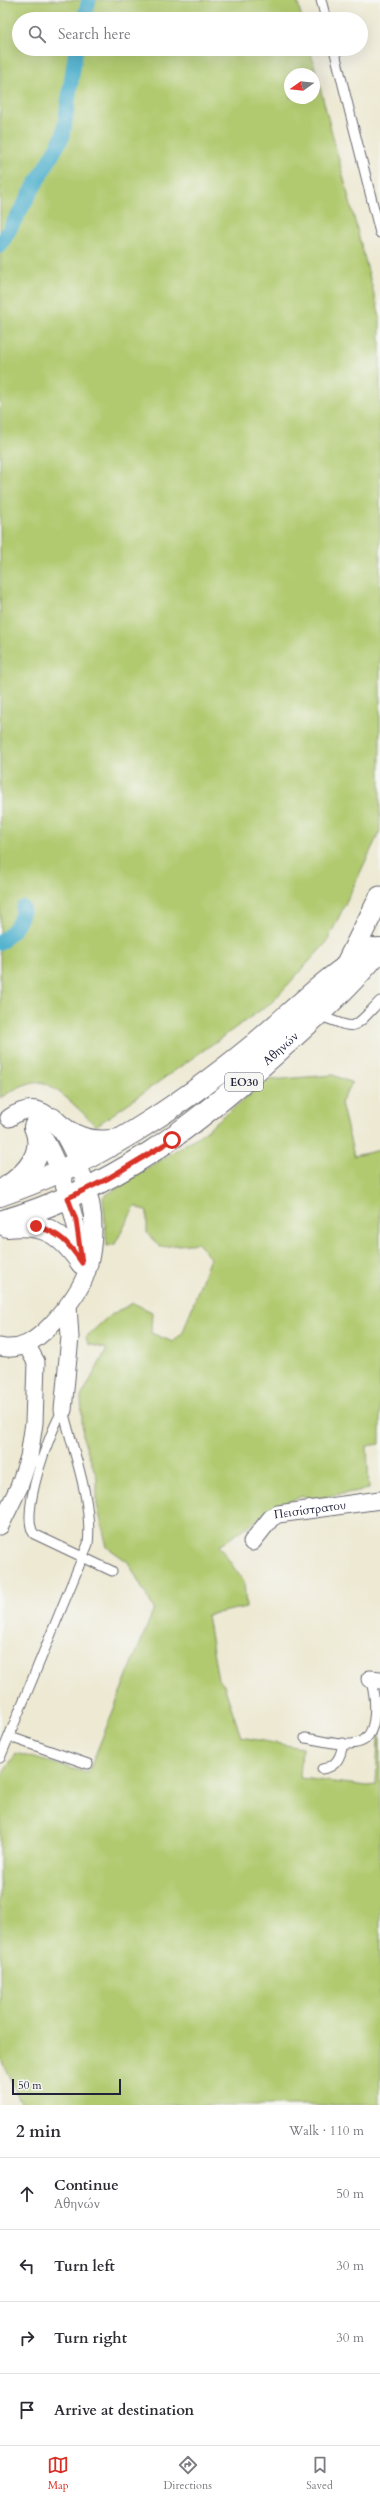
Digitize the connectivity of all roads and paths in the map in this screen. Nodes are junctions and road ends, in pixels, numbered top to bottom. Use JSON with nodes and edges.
{"nodes":[{"id":1,"x":321,"y":0,"type":"edge"},
{"id":2,"x":324,"y":12,"type":"edge"},
{"id":3,"x":336,"y":56,"type":"edge"},
{"id":4,"x":380,"y":233,"type":"edge"},
{"id":5,"x":380,"y":897,"type":"edge"},
{"id":6,"x":380,"y":945,"type":"edge"},
{"id":7,"x":380,"y":949,"type":"edge"},
{"id":8,"x":352,"y":970,"type":"junction"},
{"id":9,"x":380,"y":1001,"type":"edge"},
{"id":10,"x":317,"y":1015,"type":"junction"},
{"id":11,"x":44,"y":1123,"type":"junction"},
{"id":12,"x":123,"y":1140,"type":"junction"},
{"id":13,"x":67,"y":1168,"type":"junction"},
{"id":14,"x":0,"y":1193,"type":"edge"},
{"id":15,"x":77,"y":1194,"type":"junction"},
{"id":16,"x":0,"y":1222,"type":"edge"},
{"id":17,"x":0,"y":1227,"type":"edge"},
{"id":18,"x":83,"y":1271,"type":"junction"},
{"id":19,"x":68,"y":1306,"type":"junction"},
{"id":20,"x":27,"y":1346,"type":"junction"},
{"id":21,"x":0,"y":1347,"type":"edge"},
{"id":22,"x":63,"y":1410,"type":"junction"},
{"id":23,"x":380,"y":1500,"type":"edge"},
{"id":24,"x":0,"y":1526,"type":"edge"},
{"id":25,"x":252,"y":1542,"type":"dead end"},
{"id":26,"x":84,"y":1558,"type":"junction"},
{"id":27,"x":112,"y":1571,"type":"dead end"},
{"id":28,"x":375,"y":1679,"type":"edge"},
{"id":29,"x":10,"y":1737,"type":"junction"},
{"id":30,"x":305,"y":1738,"type":"dead end"},
{"id":31,"x":343,"y":1743,"type":"junction"},
{"id":32,"x":0,"y":1758,"type":"edge"},
{"id":33,"x":88,"y":1764,"type":"dead end"},
{"id":34,"x":322,"y":1769,"type":"dead end"}],
"edges":[{"from":1,"to":2,"type":"lane"},
{"from":3,"to":4,"type":"lane"},
{"from":5,"to":8,"type":"street"},
{"from":6,"to":8,"type":"main road","name":"Αθηνών","number":"ΕΟ30"},
{"from":7,"to":8,"type":"main road","name":"Αθηνών","number":"ΕΟ30"},
{"from":8,"to":10,"type":"main road","name":"Αθηνών","number":"ΕΟ30"},
{"from":8,"to":12,"type":"main road","name":"Αθηνών","number":"ΕΟ30"},
{"from":9,"to":10,"type":"lane"},
{"from":10,"to":15,"type":"main road","name":"Αθηνών","number":"ΕΟ30"},
{"from":11,"to":12,"type":"main road"},
{"from":11,"to":13,"type":"street"},
{"from":11,"to":14,"type":"main road"},
{"from":12,"to":13,"type":"main road","name":"Αθηνών","number":"ΕΟ30"},
{"from":13,"to":14,"type":"main road","name":"Αθηνών","number":"ΕΟ30"},
{"from":13,"to":15,"type":"street"},
{"from":15,"to":16,"type":"main road","name":"Αθηνών","number":"ΕΟ30"},
{"from":15,"to":18,"type":"street"},
{"from":17,"to":18,"type":"main road"},
{"from":18,"to":19,"type":"street"},
{"from":19,"to":20,"type":"street"},
{"from":19,"to":22,"type":"street"},
{"from":20,"to":21,"type":"street"},
{"from":20,"to":24,"type":"street"},
{"from":22,"to":26,"type":"lane"},
{"from":22,"to":26,"type":"lane"},
{"from":23,"to":25,"type":"street","name":"Πεισίστρατου"},
{"from":26,"to":27,"type":"lane"},
{"from":26,"to":29,"type":"lane"},
{"from":28,"to":31,"type":"lane"},
{"from":29,"to":32,"type":"lane"},
{"from":29,"to":33,"type":"lane"},
{"from":30,"to":31,"type":"lane"},
{"from":31,"to":34,"type":"lane"}]}
